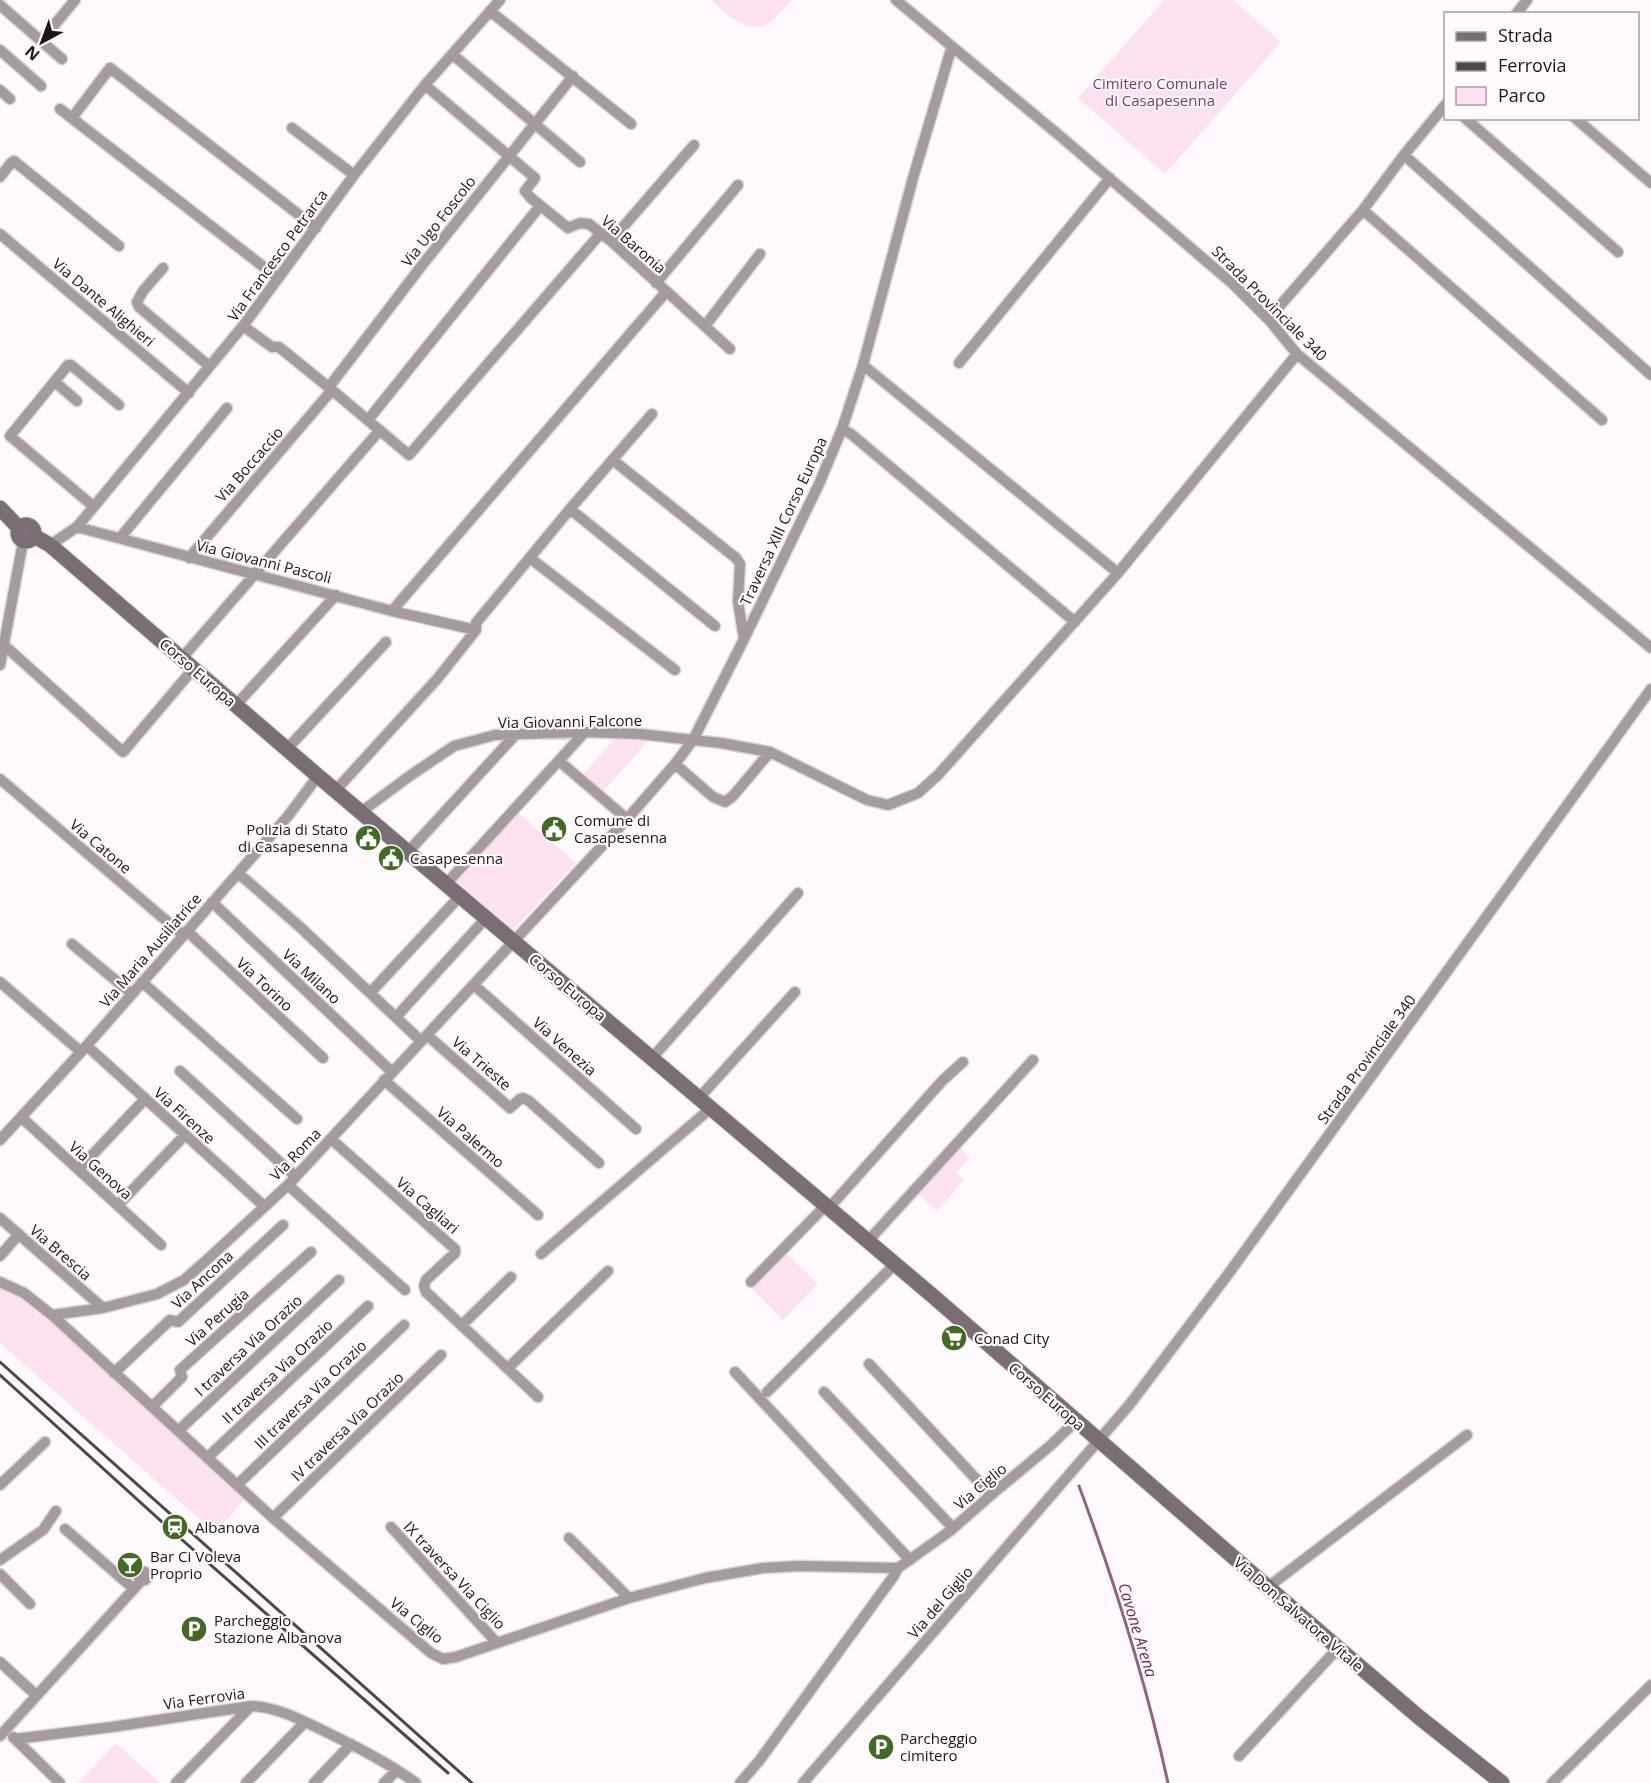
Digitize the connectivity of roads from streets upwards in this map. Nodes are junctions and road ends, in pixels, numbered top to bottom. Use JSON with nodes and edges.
{"nodes":[{"id":1,"x":75,"y":0,"type":"edge"},
{"id":2,"x":500,"y":0,"type":"edge"},
{"id":3,"x":896,"y":0,"type":"edge"},
{"id":4,"x":1527,"y":0,"type":"edge"},
{"id":5,"x":0,"y":5,"type":"edge"},
{"id":6,"x":490,"y":10,"type":"junction"},
{"id":7,"x":1518,"y":12,"type":"edge"},
{"id":8,"x":41,"y":40,"type":"junction"},
{"id":9,"x":952,"y":46,"type":"junction"},
{"id":10,"x":0,"y":50,"type":"edge"},
{"id":11,"x":452,"y":54,"type":"junction"},
{"id":12,"x":62,"y":59,"type":"dead end"},
{"id":13,"x":573,"y":76,"type":"junction"},
{"id":14,"x":425,"y":84,"type":"junction"},
{"id":15,"x":41,"y":86,"type":"dead end"},
{"id":16,"x":0,"y":90,"type":"edge"},
{"id":17,"x":10,"y":99,"type":"dead end"},
{"id":18,"x":1444,"y":106,"type":"edge"},
{"id":19,"x":60,"y":109,"type":"dead end"},
{"id":20,"x":72,"y":118,"type":"junction"},
{"id":21,"x":1467,"y":120,"type":"edge"},
{"id":22,"x":1577,"y":120,"type":"edge"},
{"id":23,"x":535,"y":123,"type":"junction"},
{"id":24,"x":631,"y":124,"type":"dead end"},
{"id":25,"x":292,"y":128,"type":"dead end"},
{"id":26,"x":694,"y":145,"type":"dead end"},
{"id":27,"x":1404,"y":155,"type":"junction"},
{"id":28,"x":509,"y":156,"type":"junction"},
{"id":29,"x":580,"y":162,"type":"dead end"},
{"id":30,"x":354,"y":175,"type":"junction"},
{"id":31,"x":0,"y":177,"type":"edge"},
{"id":32,"x":1110,"y":178,"type":"junction"},
{"id":33,"x":1651,"y":183,"type":"edge"},
{"id":34,"x":738,"y":185,"type":"dead end"},
{"id":35,"x":540,"y":206,"type":"junction"},
{"id":36,"x":1363,"y":210,"type":"junction"},
{"id":37,"x":316,"y":228,"type":"junction"},
{"id":38,"x":601,"y":233,"type":"junction"},
{"id":39,"x":0,"y":234,"type":"edge"},
{"id":40,"x":611,"y":241,"type":"junction"},
{"id":41,"x":119,"y":246,"type":"dead end"},
{"id":42,"x":1618,"y":252,"type":"dead end"},
{"id":43,"x":760,"y":254,"type":"dead end"},
{"id":44,"x":163,"y":268,"type":"dead end"},
{"id":45,"x":278,"y":279,"type":"junction"},
{"id":46,"x":656,"y":283,"type":"junction"},
{"id":47,"x":666,"y":292,"type":"junction"},
{"id":48,"x":1269,"y":321,"type":"junction"},
{"id":49,"x":243,"y":326,"type":"junction"},
{"id":50,"x":705,"y":327,"type":"junction"},
{"id":51,"x":730,"y":349,"type":"dead end"},
{"id":52,"x":1297,"y":354,"type":"junction"},
{"id":53,"x":959,"y":363,"type":"dead end"},
{"id":54,"x":863,"y":365,"type":"junction"},
{"id":55,"x":209,"y":366,"type":"junction"},
{"id":56,"x":1651,"y":375,"type":"edge"},
{"id":57,"x":55,"y":382,"type":"junction"},
{"id":58,"x":331,"y":388,"type":"junction"},
{"id":59,"x":189,"y":393,"type":"junction"},
{"id":60,"x":77,"y":401,"type":"dead end"},
{"id":61,"x":119,"y":405,"type":"dead end"},
{"id":62,"x":227,"y":408,"type":"dead end"},
{"id":63,"x":652,"y":414,"type":"dead end"},
{"id":64,"x":368,"y":420,"type":"junction"},
{"id":65,"x":1602,"y":420,"type":"dead end"},
{"id":66,"x":842,"y":429,"type":"junction"},
{"id":67,"x":380,"y":430,"type":"junction"},
{"id":68,"x":614,"y":460,"type":"junction"},
{"id":69,"x":93,"y":506,"type":"junction"},
{"id":70,"x":0,"y":508,"type":"edge"},
{"id":71,"x":570,"y":509,"type":"junction"},
{"id":72,"x":77,"y":527,"type":"junction"},
{"id":73,"x":26,"y":535,"type":"junction"},
{"id":74,"x":120,"y":538,"type":"junction"},
{"id":75,"x":51,"y":545,"type":"junction"},
{"id":76,"x":189,"y":558,"type":"junction"},
{"id":77,"x":530,"y":558,"type":"junction"},
{"id":78,"x":1118,"y":573,"type":"junction"},
{"id":79,"x":255,"y":574,"type":"junction"},
{"id":80,"x":336,"y":595,"type":"junction"},
{"id":81,"x":392,"y":611,"type":"junction"},
{"id":82,"x":1075,"y":622,"type":"junction"},
{"id":83,"x":715,"y":626,"type":"dead end"},
{"id":84,"x":476,"y":630,"type":"junction"},
{"id":85,"x":744,"y":639,"type":"junction"},
{"id":86,"x":386,"y":642,"type":"dead end"},
{"id":87,"x":4,"y":645,"type":"junction"},
{"id":88,"x":1651,"y":648,"type":"edge"},
{"id":89,"x":182,"y":658,"type":"junction"},
{"id":90,"x":0,"y":665,"type":"edge"},
{"id":91,"x":194,"y":668,"type":"junction"},
{"id":92,"x":675,"y":670,"type":"dead end"},
{"id":93,"x":1651,"y":689,"type":"edge"},
{"id":94,"x":236,"y":705,"type":"junction"},
{"id":95,"x":585,"y":732,"type":"junction"},
{"id":96,"x":516,"y":734,"type":"junction"},
{"id":97,"x":693,"y":740,"type":"junction"},
{"id":98,"x":287,"y":749,"type":"junction"},
{"id":99,"x":770,"y":752,"type":"junction"},
{"id":100,"x":559,"y":761,"type":"junction"},
{"id":101,"x":675,"y":764,"type":"junction"},
{"id":102,"x":318,"y":776,"type":"junction"},
{"id":103,"x":0,"y":779,"type":"edge"},
{"id":104,"x":335,"y":791,"type":"junction"},
{"id":105,"x":361,"y":812,"type":"junction"},
{"id":106,"x":627,"y":819,"type":"junction"},
{"id":107,"x":408,"y":852,"type":"junction"},
{"id":108,"x":238,"y":873,"type":"junction"},
{"id":109,"x":446,"y":884,"type":"junction"},
{"id":110,"x":798,"y":893,"type":"dead end"},
{"id":111,"x":460,"y":896,"type":"junction"},
{"id":112,"x":212,"y":902,"type":"junction"},
{"id":113,"x":486,"y":918,"type":"junction"},
{"id":114,"x":185,"y":933,"type":"junction"},
{"id":115,"x":514,"y":942,"type":"junction"},
{"id":116,"x":72,"y":944,"type":"dead end"},
{"id":117,"x":0,"y":982,"type":"edge"},
{"id":118,"x":142,"y":982,"type":"junction"},
{"id":119,"x":474,"y":985,"type":"junction"},
{"id":120,"x":795,"y":992,"type":"dead end"},
{"id":121,"x":370,"y":993,"type":"junction"},
{"id":122,"x":132,"y":994,"type":"junction"},
{"id":123,"x":396,"y":1017,"type":"junction"},
{"id":124,"x":424,"y":1038,"type":"junction"},
{"id":125,"x":84,"y":1049,"type":"junction"},
{"id":126,"x":322,"y":1058,"type":"dead end"},
{"id":127,"x":652,"y":1058,"type":"junction"},
{"id":128,"x":1033,"y":1060,"type":"dead end"},
{"id":129,"x":963,"y":1062,"type":"dead end"},
{"id":130,"x":180,"y":1071,"type":"dead end"},
{"id":131,"x":388,"y":1076,"type":"junction"},
{"id":132,"x":145,"y":1099,"type":"junction"},
{"id":133,"x":705,"y":1103,"type":"junction"},
{"id":134,"x":21,"y":1117,"type":"junction"},
{"id":135,"x":297,"y":1119,"type":"dead end"},
{"id":136,"x":636,"y":1129,"type":"dead end"},
{"id":137,"x":185,"y":1135,"type":"junction"},
{"id":138,"x":331,"y":1139,"type":"junction"},
{"id":139,"x":0,"y":1140,"type":"edge"},
{"id":140,"x":599,"y":1163,"type":"dead end"},
{"id":141,"x":79,"y":1169,"type":"junction"},
{"id":142,"x":292,"y":1181,"type":"junction"},
{"id":143,"x":118,"y":1205,"type":"junction"},
{"id":144,"x":264,"y":1206,"type":"junction"},
{"id":145,"x":827,"y":1206,"type":"junction"},
{"id":146,"x":538,"y":1215,"type":"dead end"},
{"id":147,"x":0,"y":1218,"type":"edge"},
{"id":148,"x":283,"y":1225,"type":"dead end"},
{"id":149,"x":19,"y":1234,"type":"junction"},
{"id":150,"x":868,"y":1241,"type":"junction"},
{"id":151,"x":161,"y":1245,"type":"dead end"},
{"id":152,"x":311,"y":1252,"type":"dead end"},
{"id":153,"x":541,"y":1254,"type":"dead end"},
{"id":154,"x":0,"y":1256,"type":"edge"},
{"id":155,"x":895,"y":1264,"type":"junction"},
{"id":156,"x":608,"y":1271,"type":"dead end"},
{"id":157,"x":511,"y":1277,"type":"dead end"},
{"id":158,"x":339,"y":1280,"type":"dead end"},
{"id":159,"x":0,"y":1282,"type":"edge"},
{"id":160,"x":751,"y":1282,"type":"dead end"},
{"id":161,"x":405,"y":1290,"type":"dead end"},
{"id":162,"x":368,"y":1306,"type":"dead end"},
{"id":163,"x":103,"y":1308,"type":"junction"},
{"id":164,"x":52,"y":1315,"type":"junction"},
{"id":165,"x":404,"y":1325,"type":"dead end"},
{"id":166,"x":462,"y":1325,"type":"junction"},
{"id":167,"x":441,"y":1355,"type":"dead end"},
{"id":168,"x":869,"y":1364,"type":"dead end"},
{"id":169,"x":508,"y":1368,"type":"junction"},
{"id":170,"x":735,"y":1372,"type":"dead end"},
{"id":171,"x":114,"y":1373,"type":"junction"},
{"id":172,"x":767,"y":1392,"type":"dead end"},
{"id":173,"x":824,"y":1392,"type":"dead end"},
{"id":174,"x":538,"y":1397,"type":"dead end"},
{"id":175,"x":152,"y":1407,"type":"junction"},
{"id":176,"x":1076,"y":1421,"type":"junction"},
{"id":177,"x":178,"y":1431,"type":"junction"},
{"id":178,"x":1467,"y":1436,"type":"dead end"},
{"id":179,"x":1099,"y":1441,"type":"junction"},
{"id":180,"x":45,"y":1442,"type":"dead end"},
{"id":181,"x":207,"y":1458,"type":"junction"},
{"id":182,"x":0,"y":1485,"type":"edge"},
{"id":183,"x":237,"y":1485,"type":"junction"},
{"id":184,"x":991,"y":1495,"type":"junction"},
{"id":185,"x":56,"y":1511,"type":"dead end"},
{"id":186,"x":273,"y":1518,"type":"junction"},
{"id":187,"x":391,"y":1527,"type":"dead end"},
{"id":188,"x":953,"y":1528,"type":"junction"},
{"id":189,"x":65,"y":1529,"type":"dead end"},
{"id":190,"x":569,"y":1538,"type":"dead end"},
{"id":191,"x":0,"y":1560,"type":"edge"},
{"id":192,"x":910,"y":1560,"type":"junction"},
{"id":193,"x":898,"y":1568,"type":"junction"},
{"id":194,"x":0,"y":1574,"type":"edge"},
{"id":195,"x":142,"y":1580,"type":"dead end"},
{"id":196,"x":1268,"y":1587,"type":"junction"},
{"id":197,"x":134,"y":1589,"type":"junction"},
{"id":198,"x":629,"y":1598,"type":"junction"},
{"id":199,"x":30,"y":1604,"type":"dead end"},
{"id":200,"x":497,"y":1643,"type":"junction"},
{"id":201,"x":1338,"y":1648,"type":"junction"},
{"id":202,"x":0,"y":1662,"type":"edge"},
{"id":203,"x":1651,"y":1685,"type":"edge"},
{"id":204,"x":36,"y":1695,"type":"junction"},
{"id":205,"x":251,"y":1706,"type":"junction"},
{"id":206,"x":304,"y":1722,"type":"junction"},
{"id":207,"x":2,"y":1732,"type":"edge"},
{"id":208,"x":15,"y":1738,"type":"junction"},
{"id":209,"x":351,"y":1744,"type":"junction"},
{"id":210,"x":1239,"y":1756,"type":"dead end"},
{"id":211,"x":397,"y":1770,"type":"junction"},
{"id":212,"x":56,"y":1782,"type":"edge"},
{"id":213,"x":176,"y":1783,"type":"edge"},
{"id":214,"x":246,"y":1783,"type":"edge"},
{"id":215,"x":314,"y":1783,"type":"edge"},
{"id":216,"x":384,"y":1783,"type":"edge"},
{"id":217,"x":416,"y":1783,"type":"edge"},
{"id":218,"x":740,"y":1783,"type":"edge"},
{"id":219,"x":803,"y":1783,"type":"edge"},
{"id":220,"x":1502,"y":1783,"type":"edge"},
{"id":221,"x":1552,"y":1783,"type":"edge"}],
"edges":[{"from":1,"to":8,"type":"street"},
{"from":2,"to":6,"type":"street","name":"Via Francesco Petrarca"},
{"from":3,"to":9,"type":"street","name":"Strada Provinciale 340"},
{"from":4,"to":7,"type":"street"},
{"from":5,"to":8,"type":"street"},
{"from":6,"to":11,"type":"street","name":"Via Francesco Petrarca"},
{"from":6,"to":13,"type":"street"},
{"from":8,"to":12,"type":"street"},
{"from":9,"to":32,"type":"street","name":"Strada Provinciale 340"},
{"from":9,"to":54,"type":"street","name":"Traversa XIII Corso Europa"},
{"from":10,"to":15,"type":"street"},
{"from":11,"to":14,"type":"street","name":"Via Francesco Petrarca"},
{"from":11,"to":23,"type":"street"},
{"from":13,"to":23,"type":"street","name":"Via Ugo Foscolo"},
{"from":13,"to":24,"type":"street"},
{"from":14,"to":28,"type":"street","name":"Via Baronia"},
{"from":14,"to":30,"type":"street","name":"Via Francesco Petrarca"},
{"from":16,"to":17,"type":"street"},
{"from":18,"to":27,"type":"street"},
{"from":19,"to":20,"type":"street"},
{"from":20,"to":37,"type":"street"},
{"from":20,"to":45,"type":"street"},
{"from":21,"to":42,"type":"street"},
{"from":22,"to":33,"type":"street"},
{"from":23,"to":28,"type":"street","name":"Via Ugo Foscolo"},
{"from":23,"to":29,"type":"street"},
{"from":25,"to":30,"type":"street"},
{"from":26,"to":40,"type":"street"},
{"from":27,"to":36,"type":"street"},
{"from":27,"to":56,"type":"street"},
{"from":28,"to":35,"type":"street","name":"Via Baronia"},
{"from":28,"to":58,"type":"street","name":"Via Ugo Foscolo"},
{"from":30,"to":37,"type":"street","name":"Via Francesco Petrarca"},
{"from":31,"to":41,"type":"street"},
{"from":32,"to":48,"type":"street","name":"Strada Provinciale 340"},
{"from":32,"to":53,"type":"street"},
{"from":34,"to":46,"type":"street"},
{"from":35,"to":38,"type":"street","name":"Via Baronia"},
{"from":35,"to":64,"type":"street"},
{"from":36,"to":48,"type":"street"},
{"from":36,"to":65,"type":"street"},
{"from":37,"to":45,"type":"street","name":"Via Francesco Petrarca"},
{"from":38,"to":40,"type":"street","name":"Via Baronia"},
{"from":38,"to":67,"type":"street"},
{"from":39,"to":59,"type":"street","name":"Via Dante Alighieri"},
{"from":40,"to":46,"type":"street","name":"Via Baronia"},
{"from":43,"to":50,"type":"street"},
{"from":44,"to":55,"type":"street"},
{"from":45,"to":49,"type":"street","name":"Via Francesco Petrarca"},
{"from":46,"to":47,"type":"street","name":"Via Baronia"},
{"from":47,"to":50,"type":"street","name":"Via Baronia"},
{"from":47,"to":81,"type":"street"},
{"from":48,"to":52,"type":"street","name":"Strada Provinciale 340"},
{"from":49,"to":55,"type":"street","name":"Via Francesco Petrarca"},
{"from":49,"to":58,"type":"street"},
{"from":50,"to":51,"type":"street","name":"Via Baronia"},
{"from":52,"to":78,"type":"street","name":"Via Giovanni Falcone"},
{"from":52,"to":88,"type":"street","name":"Strada Provinciale 340"},
{"from":54,"to":66,"type":"street","name":"Traversa XIII Corso Europa"},
{"from":54,"to":78,"type":"street"},
{"from":55,"to":59,"type":"street","name":"Via Francesco Petrarca"},
{"from":57,"to":60,"type":"street"},
{"from":57,"to":61,"type":"street"},
{"from":57,"to":69,"type":"street"},
{"from":58,"to":64,"type":"street"},
{"from":58,"to":76,"type":"street","name":"Via Boccaccio"},
{"from":59,"to":69,"type":"street","name":"Via Francesco Petrarca"},
{"from":62,"to":74,"type":"street"},
{"from":63,"to":68,"type":"street"},
{"from":64,"to":67,"type":"street"},
{"from":66,"to":82,"type":"street"},
{"from":66,"to":85,"type":"street","name":"Traversa XIII Corso Europa"},
{"from":67,"to":79,"type":"street"},
{"from":68,"to":71,"type":"street"},
{"from":68,"to":85,"type":"street"},
{"from":69,"to":72,"type":"street","name":"Via Francesco Petrarca"},
{"from":70,"to":73,"type":"street","name":"Corso Europa"},
{"from":71,"to":77,"type":"street"},
{"from":71,"to":83,"type":"street"},
{"from":72,"to":74,"type":"street","name":"Via Giovanni Pascoli"},
{"from":72,"to":75,"type":"street"},
{"from":73,"to":75,"type":"street","name":"Corso Europa"},
{"from":73,"to":87,"type":"street"},
{"from":74,"to":76,"type":"street","name":"Via Giovanni Pascoli"},
{"from":75,"to":89,"type":"street","name":"Corso Europa"},
{"from":76,"to":79,"type":"street","name":"Via Giovanni Pascoli"},
{"from":77,"to":84,"type":"street"},
{"from":77,"to":92,"type":"street"},
{"from":78,"to":82,"type":"street","name":"Via Giovanni Falcone"},
{"from":79,"to":80,"type":"street","name":"Via Giovanni Pascoli"},
{"from":79,"to":89,"type":"street"},
{"from":80,"to":81,"type":"street","name":"Via Giovanni Pascoli"},
{"from":80,"to":94,"type":"street"},
{"from":81,"to":84,"type":"street","name":"Via Giovanni Pascoli"},
{"from":82,"to":99,"type":"street","name":"Via Giovanni Falcone"},
{"from":84,"to":104,"type":"street"},
{"from":85,"to":97,"type":"street","name":"Traversa XIII Corso Europa"},
{"from":86,"to":98,"type":"street"},
{"from":87,"to":90,"type":"street"},
{"from":87,"to":91,"type":"street"},
{"from":89,"to":91,"type":"street","name":"Corso Europa"},
{"from":91,"to":94,"type":"street","name":"Corso Europa"},
{"from":93,"to":179,"type":"street","name":"Strada Provinciale 340"},
{"from":94,"to":98,"type":"street","name":"Corso Europa"},
{"from":95,"to":96,"type":"street","name":"Via Giovanni Falcone"},
{"from":95,"to":97,"type":"street","name":"Via Giovanni Falcone"},
{"from":95,"to":100,"type":"street"},
{"from":96,"to":105,"type":"street","name":"Via Giovanni Falcone"},
{"from":96,"to":107,"type":"street"},
{"from":97,"to":99,"type":"street","name":"Via Giovanni Falcone"},
{"from":97,"to":101,"type":"street","name":"Traversa XIII Corso Europa"},
{"from":98,"to":102,"type":"street","name":"Corso Europa"},
{"from":99,"to":101,"type":"street"},
{"from":100,"to":106,"type":"street"},
{"from":100,"to":109,"type":"street"},
{"from":101,"to":106,"type":"street","name":"Traversa XIII Corso Europa"},
{"from":102,"to":104,"type":"street","name":"Corso Europa"},
{"from":102,"to":108,"type":"street","name":"Via Maria Ausiliatrice"},
{"from":103,"to":114,"type":"street","name":"Via Catone"},
{"from":104,"to":105,"type":"street","name":"Corso Europa"},
{"from":105,"to":107,"type":"street","name":"Corso Europa"},
{"from":106,"to":115,"type":"street","name":"Traversa XIII Corso Europa"},
{"from":107,"to":109,"type":"street","name":"Corso Europa"},
{"from":108,"to":112,"type":"street","name":"Via Maria Ausiliatrice"},
{"from":108,"to":121,"type":"street"},
{"from":109,"to":111,"type":"street","name":"Corso Europa"},
{"from":110,"to":127,"type":"street"},
{"from":111,"to":113,"type":"street","name":"Corso Europa"},
{"from":111,"to":121,"type":"street"},
{"from":112,"to":114,"type":"street","name":"Via Maria Ausiliatrice"},
{"from":112,"to":131,"type":"street","name":"Via Milano"},
{"from":113,"to":115,"type":"street","name":"Corso Europa"},
{"from":113,"to":123,"type":"street"},
{"from":114,"to":118,"type":"street","name":"Via Maria Ausiliatrice"},
{"from":114,"to":126,"type":"street","name":"Via Torino"},
{"from":115,"to":119,"type":"street","name":"Via Roma"},
{"from":115,"to":127,"type":"street","name":"Corso Europa"},
{"from":116,"to":122,"type":"street"},
{"from":117,"to":125,"type":"street","name":"Via Firenze"},
{"from":118,"to":122,"type":"street","name":"Via Maria Ausiliatrice"},
{"from":118,"to":135,"type":"street"},
{"from":119,"to":124,"type":"street","name":"Via Roma"},
{"from":119,"to":136,"type":"street","name":"Via Venezia"},
{"from":120,"to":133,"type":"street"},
{"from":121,"to":123,"type":"street"},
{"from":122,"to":125,"type":"street","name":"Via Maria Ausiliatrice"},
{"from":123,"to":124,"type":"street"},
{"from":124,"to":131,"type":"street","name":"Via Roma"},
{"from":124,"to":140,"type":"street","name":"Via Trieste"},
{"from":125,"to":132,"type":"street","name":"Via Firenze"},
{"from":125,"to":134,"type":"street","name":"Via Maria Ausiliatrice"},
{"from":127,"to":133,"type":"street","name":"Corso Europa"},
{"from":128,"to":150,"type":"street"},
{"from":129,"to":145,"type":"street"},
{"from":130,"to":142,"type":"street"},
{"from":131,"to":138,"type":"street","name":"Via Roma"},
{"from":131,"to":146,"type":"street","name":"Via Palermo"},
{"from":132,"to":137,"type":"street","name":"Via Firenze"},
{"from":132,"to":141,"type":"street"},
{"from":133,"to":145,"type":"street","name":"Corso Europa"},
{"from":133,"to":153,"type":"street"},
{"from":134,"to":139,"type":"street","name":"Via Maria Ausiliatrice"},
{"from":134,"to":141,"type":"street","name":"Via Genova"},
{"from":137,"to":143,"type":"street"},
{"from":137,"to":144,"type":"street","name":"Via Firenze"},
{"from":138,"to":142,"type":"street","name":"Via Roma"},
{"from":138,"to":166,"type":"street","name":"Via Cagliari"},
{"from":141,"to":143,"type":"street","name":"Via Genova"},
{"from":142,"to":144,"type":"street","name":"Via Roma"},
{"from":142,"to":161,"type":"street"},
{"from":143,"to":151,"type":"street","name":"Via Genova"},
{"from":144,"to":163,"type":"street","name":"Via Roma"},
{"from":145,"to":150,"type":"street","name":"Corso Europa"},
{"from":145,"to":160,"type":"street"},
{"from":147,"to":149,"type":"street","name":"Via Brescia"},
{"from":148,"to":171,"type":"street","name":"Via Ancona"},
{"from":149,"to":154,"type":"street"},
{"from":149,"to":163,"type":"street","name":"Via Brescia"},
{"from":150,"to":155,"type":"street","name":"Corso Europa"},
{"from":152,"to":175,"type":"street","name":"Via Perugia"},
{"from":155,"to":172,"type":"street"},
{"from":155,"to":176,"type":"street","name":"Corso Europa"},
{"from":156,"to":169,"type":"street"},
{"from":157,"to":166,"type":"street"},
{"from":158,"to":177,"type":"street","name":"I traversa Via Orazio"},
{"from":159,"to":164,"type":"street","name":"Via Ciglio"},
{"from":162,"to":181,"type":"street","name":"II traversa Via Orazio"},
{"from":163,"to":164,"type":"street","name":"Via Roma"},
{"from":164,"to":171,"type":"street","name":"Via Ciglio"},
{"from":165,"to":183,"type":"street","name":"III traversa Via Orazio"},
{"from":166,"to":169,"type":"street","name":"Via Cagliari"},
{"from":167,"to":186,"type":"street","name":"IV traversa Via Orazio"},
{"from":168,"to":184,"type":"street"},
{"from":169,"to":174,"type":"street","name":"Via Cagliari"},
{"from":170,"to":192,"type":"street"},
{"from":171,"to":175,"type":"street","name":"Via Ciglio"},
{"from":173,"to":188,"type":"street"},
{"from":175,"to":177,"type":"street","name":"Via Ciglio"},
{"from":176,"to":179,"type":"street","name":"Corso Europa"},
{"from":176,"to":184,"type":"street","name":"Via Ciglio"},
{"from":177,"to":181,"type":"street","name":"Via Ciglio"},
{"from":178,"to":196,"type":"street"},
{"from":179,"to":196,"type":"street","name":"Via Don Salvatore Vitale"},
{"from":179,"to":219,"type":"street","name":"Via del Giglio"},
{"from":180,"to":182,"type":"street"},
{"from":181,"to":183,"type":"street","name":"Via Ciglio"},
{"from":183,"to":186,"type":"street","name":"Via Ciglio"},
{"from":184,"to":188,"type":"street","name":"Via Ciglio"},
{"from":185,"to":191,"type":"street"},
{"from":186,"to":200,"type":"street","name":"Via Ciglio"},
{"from":187,"to":200,"type":"street","name":"IX traversa Via Ciglio"},
{"from":188,"to":192,"type":"street","name":"Via Ciglio"},
{"from":189,"to":197,"type":"street"},
{"from":190,"to":198,"type":"street"},
{"from":192,"to":193,"type":"street","name":"Via Ciglio"},
{"from":193,"to":198,"type":"street","name":"Via Ciglio"},
{"from":193,"to":218,"type":"street","name":"Via Ciglio"},
{"from":194,"to":199,"type":"street"},
{"from":195,"to":197,"type":"street"},
{"from":196,"to":201,"type":"street","name":"Via Don Salvatore Vitale"},
{"from":197,"to":204,"type":"street"},
{"from":198,"to":200,"type":"street","name":"Via Ciglio"},
{"from":201,"to":210,"type":"street"},
{"from":201,"to":220,"type":"street","name":"Via Don Salvatore Vitale"},
{"from":202,"to":204,"type":"street"},
{"from":203,"to":221,"type":"street"},
{"from":204,"to":207,"type":"street"},
{"from":205,"to":206,"type":"street","name":"Via Ferrovia"},
{"from":205,"to":208,"type":"street","name":"Via Ferrovia"},
{"from":205,"to":213,"type":"street"},
{"from":206,"to":209,"type":"street","name":"Via Ferrovia"},
{"from":206,"to":214,"type":"street"},
{"from":207,"to":208,"type":"street"},
{"from":208,"to":212,"type":"street"},
{"from":209,"to":211,"type":"street","name":"Via Ferrovia"},
{"from":209,"to":215,"type":"street"},
{"from":211,"to":216,"type":"street"},
{"from":211,"to":217,"type":"street","name":"Via Ferrovia"}]}
